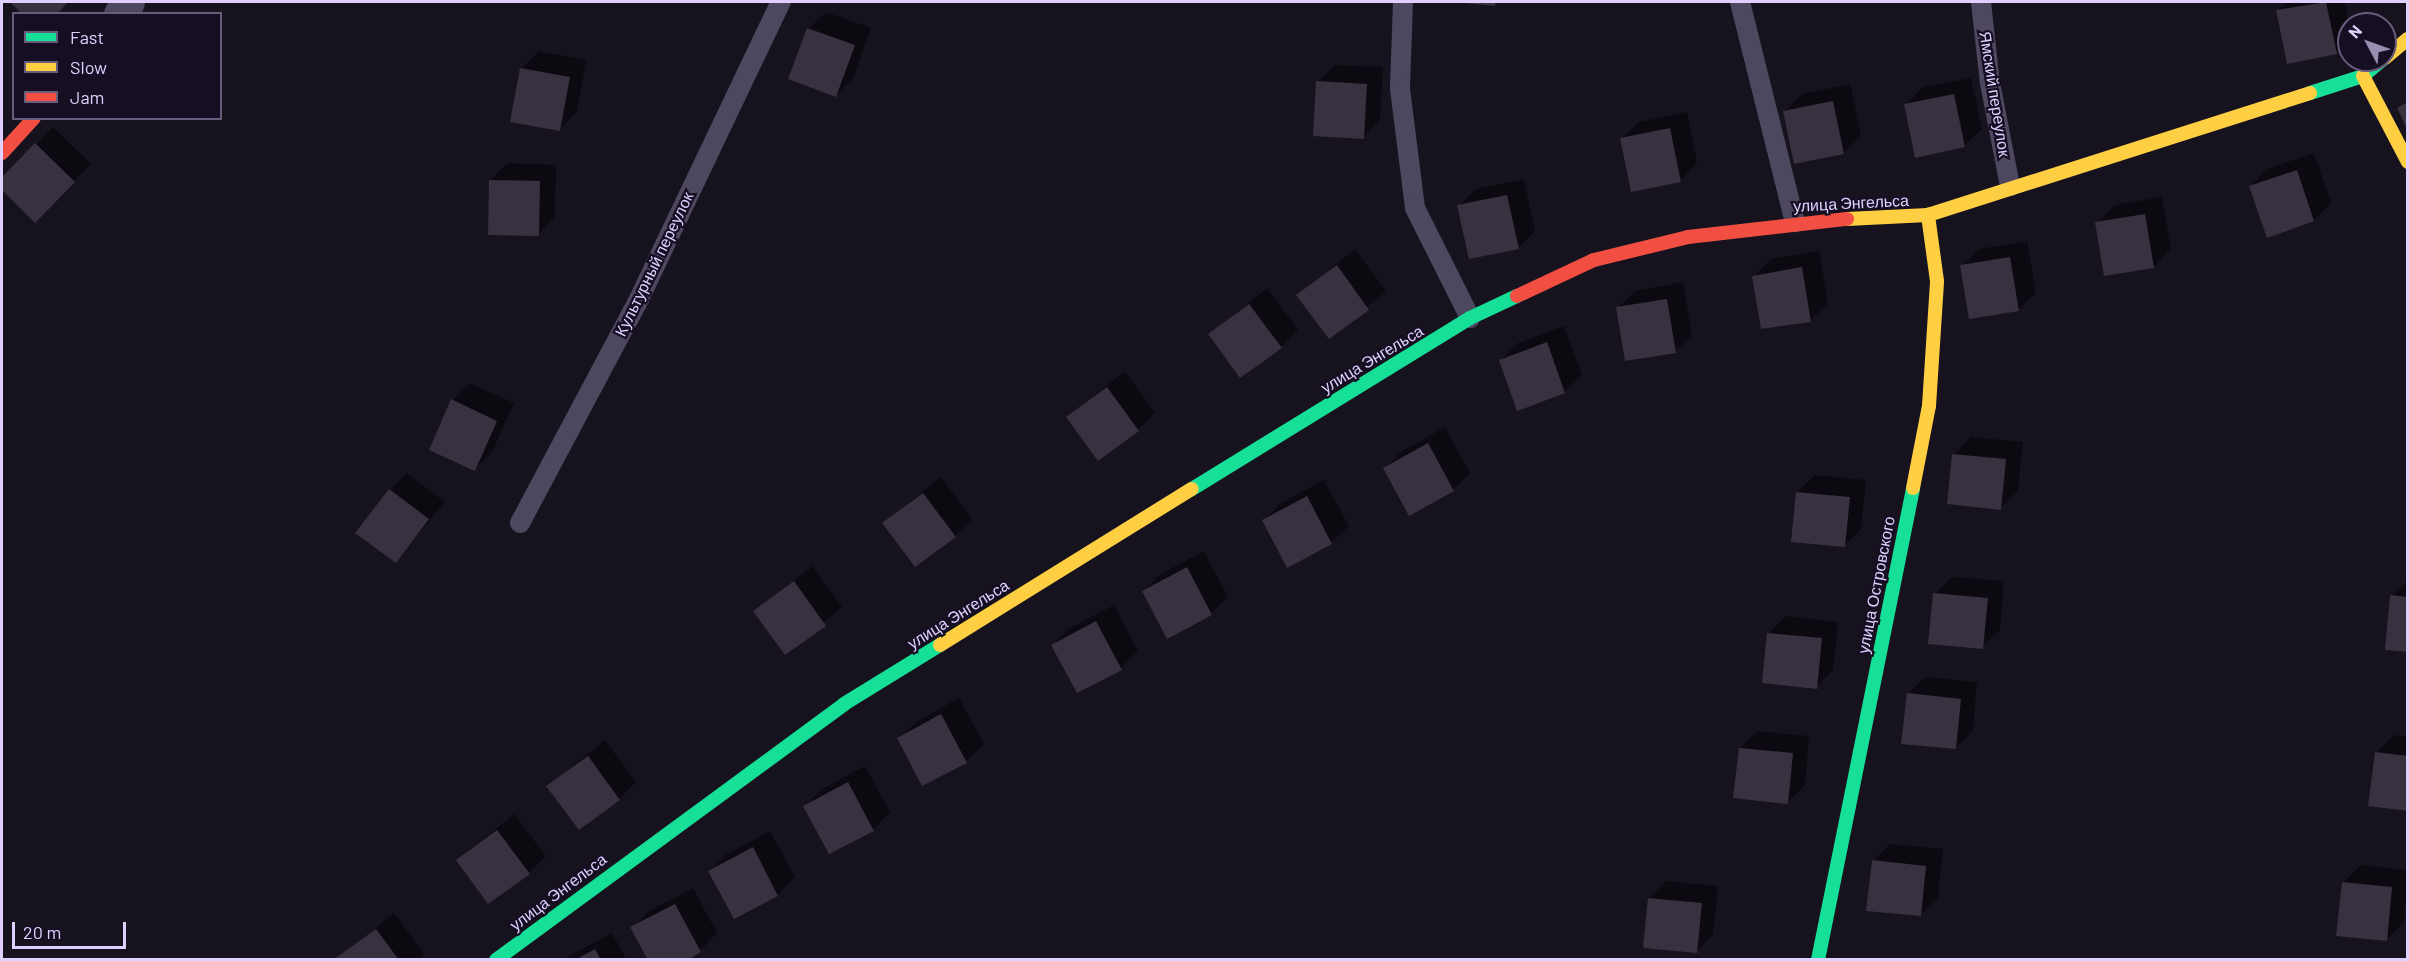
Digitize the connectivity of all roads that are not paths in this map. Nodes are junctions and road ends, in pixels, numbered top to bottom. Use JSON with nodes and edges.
{"nodes":[{"id":1,"x":781,"y":2,"type":"edge"},
{"id":2,"x":1403,"y":2,"type":"edge"},
{"id":3,"x":1740,"y":2,"type":"edge"},
{"id":4,"x":1981,"y":2,"type":"edge"},
{"id":5,"x":2368,"y":72,"type":"edge"},
{"id":6,"x":2363,"y":76,"type":"junction"},
{"id":7,"x":32,"y":120,"type":"edge"},
{"id":8,"x":2,"y":153,"type":"edge"},
{"id":9,"x":2408,"y":162,"type":"edge"},
{"id":10,"x":2010,"y":186,"type":"junction"},
{"id":11,"x":1928,"y":215,"type":"junction"},
{"id":12,"x":1795,"y":222,"type":"junction"},
{"id":13,"x":1470,"y":318,"type":"junction"},
{"id":14,"x":520,"y":523,"type":"dead end"},
{"id":15,"x":496,"y":960,"type":"edge"},
{"id":16,"x":1818,"y":960,"type":"edge"}],
"edges":[{"from":1,"to":14,"type":"lane","name":"Культурный переулок"},
{"from":2,"to":13,"type":"lane"},
{"from":3,"to":12,"type":"lane"},
{"from":4,"to":10,"type":"lane","name":"Ямский переулок"},
{"from":5,"to":6,"type":"street","name":"улица Энгельса"},
{"from":6,"to":9,"type":"street"},
{"from":6,"to":10,"type":"street","name":"улица Энгельса"},
{"from":7,"to":8,"type":"street"},
{"from":10,"to":11,"type":"street","name":"улица Энгельса"},
{"from":11,"to":12,"type":"street","name":"улица Энгельса"},
{"from":11,"to":16,"type":"street","name":"улица Островского"},
{"from":12,"to":13,"type":"street","name":"улица Энгельса"},
{"from":13,"to":15,"type":"street","name":"улица Энгельса"}]}
